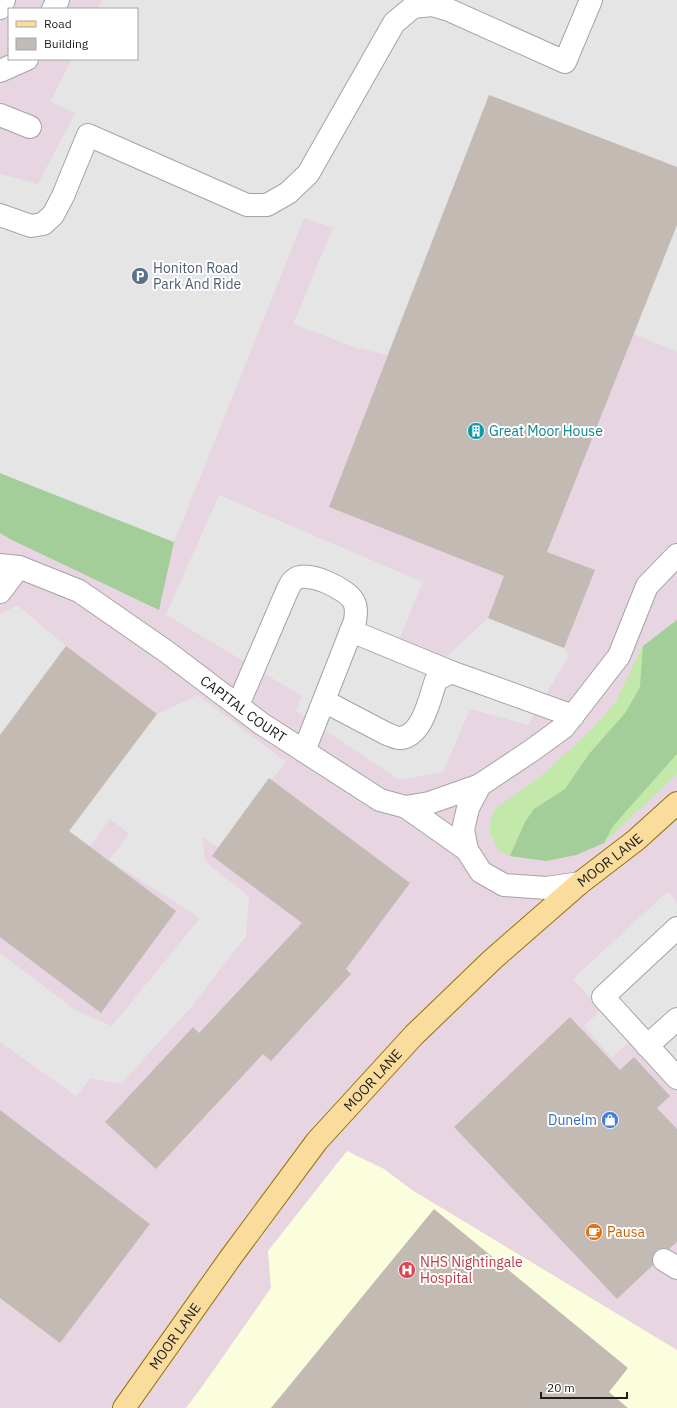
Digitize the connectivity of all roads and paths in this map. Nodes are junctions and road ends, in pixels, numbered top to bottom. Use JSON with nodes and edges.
{"nodes":[{"id":1,"x":4,"y":0,"type":"edge"},
{"id":2,"x":591,"y":0,"type":"edge"},
{"id":3,"x":0,"y":8,"type":"edge"},
{"id":4,"x":25,"y":60,"type":"edge"},
{"id":5,"x":0,"y":71,"type":"edge"},
{"id":6,"x":0,"y":115,"type":"edge"},
{"id":7,"x":30,"y":127,"type":"dead end"},
{"id":8,"x":8,"y":218,"type":"edge"},
{"id":9,"x":677,"y":555,"type":"edge"},
{"id":10,"x":9,"y":566,"type":"edge"},
{"id":11,"x":0,"y":592,"type":"edge"},
{"id":12,"x":351,"y":631,"type":"junction"},
{"id":13,"x":451,"y":672,"type":"junction"},
{"id":14,"x":324,"y":701,"type":"junction"},
{"id":15,"x":238,"y":706,"type":"junction"},
{"id":16,"x":572,"y":716,"type":"junction"},
{"id":17,"x":304,"y":751,"type":"junction"},
{"id":18,"x":480,"y":785,"type":"junction"},
{"id":19,"x":677,"y":804,"type":"edge"},
{"id":20,"x":406,"y":807,"type":"junction"},
{"id":21,"x":467,"y":850,"type":"junction"},
{"id":22,"x":580,"y":883,"type":"junction"},
{"id":23,"x":677,"y":928,"type":"edge"},
{"id":24,"x":677,"y":1019,"type":"edge"},
{"id":25,"x":647,"y":1046,"type":"junction"},
{"id":26,"x":677,"y":1078,"type":"edge"},
{"id":27,"x":124,"y":1408,"type":"edge"}],
"edges":[{"from":1,"to":3,"type":"street"},
{"from":2,"to":8,"type":"street"},
{"from":4,"to":5,"type":"street"},
{"from":6,"to":7,"type":"street"},
{"from":9,"to":16,"type":"street"},
{"from":10,"to":11,"type":"street","name":"CAPITAL COURT"},
{"from":10,"to":15,"type":"street","name":"CAPITAL COURT"},
{"from":12,"to":13,"type":"street"},
{"from":12,"to":14,"type":"street"},
{"from":12,"to":15,"type":"street"},
{"from":13,"to":14,"type":"street"},
{"from":13,"to":16,"type":"street"},
{"from":14,"to":17,"type":"street"},
{"from":15,"to":17,"type":"street","name":"CAPITAL COURT"},
{"from":16,"to":18,"type":"street"},
{"from":17,"to":20,"type":"street","name":"CAPITAL COURT"},
{"from":18,"to":20,"type":"street"},
{"from":18,"to":21,"type":"street"},
{"from":19,"to":22,"type":"main road","name":"MOOR LANE"},
{"from":20,"to":21,"type":"street","name":"CAPITAL COURT"},
{"from":21,"to":22,"type":"street"},
{"from":22,"to":27,"type":"main road","name":"MOOR LANE"},
{"from":23,"to":25,"type":"street"},
{"from":24,"to":25,"type":"street"},
{"from":25,"to":26,"type":"street"}]}
